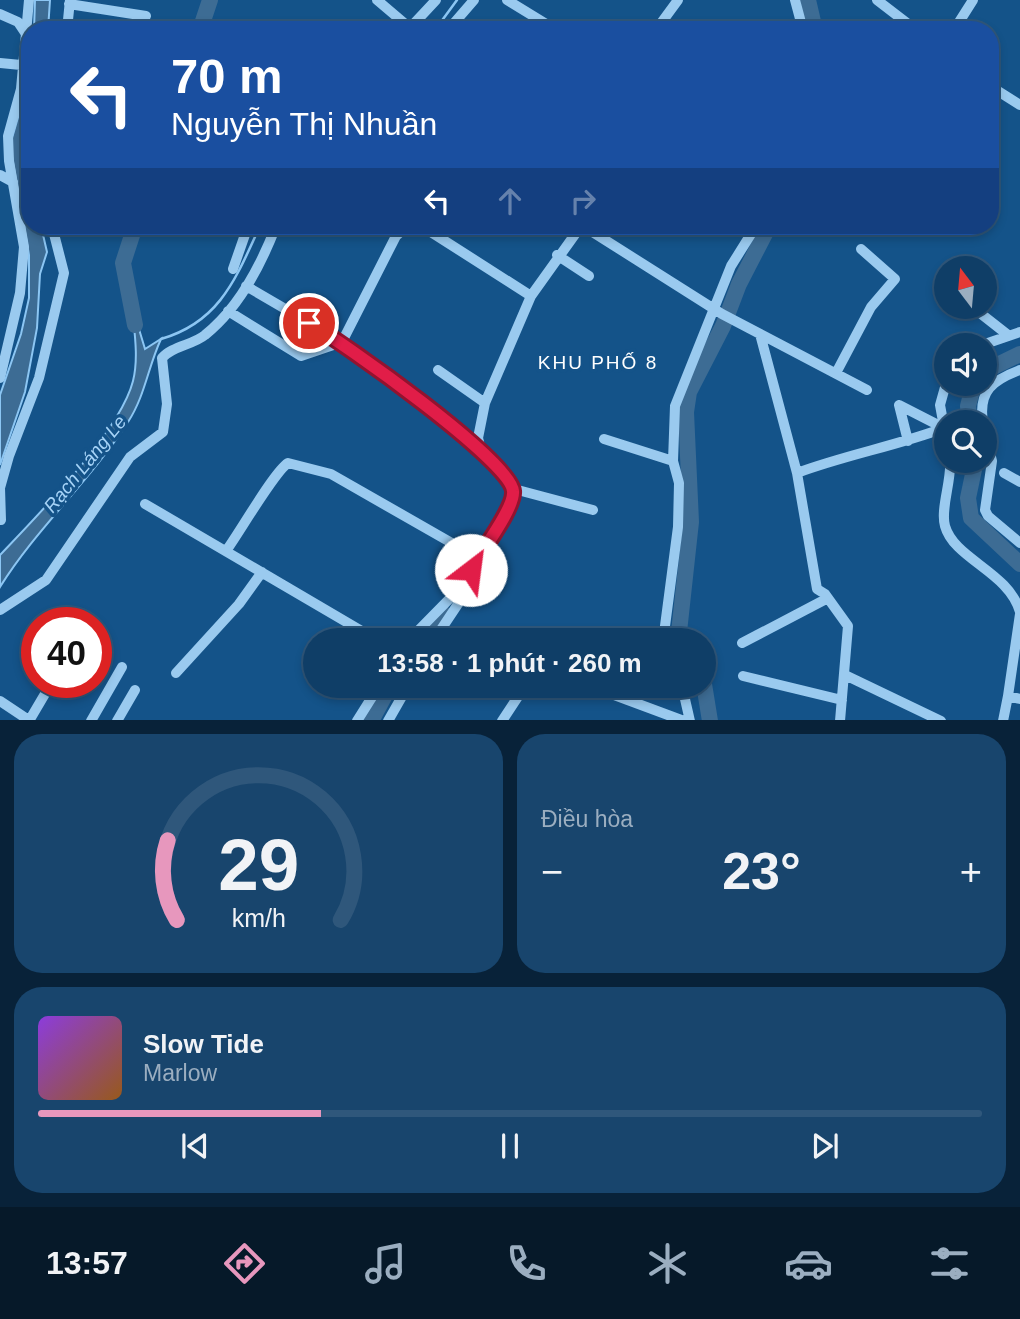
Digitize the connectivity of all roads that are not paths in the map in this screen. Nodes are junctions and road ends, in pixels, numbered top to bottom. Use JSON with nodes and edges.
{"nodes":[{"id":1,"x":29,"y":0,"type":"edge"},
{"id":2,"x":377,"y":0,"type":"edge"},
{"id":3,"x":436,"y":0,"type":"edge"},
{"id":4,"x":474,"y":0,"type":"edge"},
{"id":5,"x":507,"y":0,"type":"edge"},
{"id":6,"x":678,"y":0,"type":"edge"},
{"id":7,"x":795,"y":0,"type":"edge"},
{"id":8,"x":877,"y":0,"type":"edge"},
{"id":9,"x":973,"y":0,"type":"edge"},
{"id":10,"x":69,"y":2,"type":"edge"},
{"id":11,"x":0,"y":14,"type":"edge"},
{"id":12,"x":146,"y":16,"type":"dead end"},
{"id":13,"x":27,"y":21,"type":"edge"},
{"id":14,"x":68,"y":21,"type":"edge"},
{"id":15,"x":400,"y":21,"type":"edge"},
{"id":16,"x":416,"y":21,"type":"edge"},
{"id":17,"x":456,"y":21,"type":"edge"},
{"id":18,"x":541,"y":21,"type":"edge"},
{"id":19,"x":665,"y":21,"type":"edge"},
{"id":20,"x":801,"y":21,"type":"edge"},
{"id":21,"x":904,"y":21,"type":"edge"},
{"id":22,"x":960,"y":21,"type":"edge"},
{"id":23,"x":21,"y":26,"type":"edge"},
{"id":24,"x":0,"y":63,"type":"edge"},
{"id":25,"x":21,"y":65,"type":"joint"},
{"id":26,"x":999,"y":92,"type":"edge"},
{"id":27,"x":1020,"y":105,"type":"edge"},
{"id":28,"x":4,"y":135,"type":"edge"},
{"id":29,"x":0,"y":175,"type":"edge"},
{"id":30,"x":13,"y":182,"type":"junction"},
{"id":31,"x":21,"y":229,"type":"edge"},
{"id":32,"x":22,"y":235,"type":"edge"},
{"id":33,"x":54,"y":235,"type":"edge"},
{"id":34,"x":245,"y":235,"type":"edge"},
{"id":35,"x":272,"y":235,"type":"edge"},
{"id":36,"x":397,"y":235,"type":"edge"},
{"id":37,"x":436,"y":235,"type":"edge"},
{"id":38,"x":574,"y":235,"type":"edge"},
{"id":39,"x":596,"y":235,"type":"edge"},
{"id":40,"x":750,"y":235,"type":"edge"},
{"id":41,"x":861,"y":249,"type":"dead end"},
{"id":42,"x":557,"y":256,"type":"junction"},
{"id":43,"x":233,"y":269,"type":"dead end"},
{"id":44,"x":589,"y":276,"type":"dead end"},
{"id":45,"x":246,"y":286,"type":"junction"},
{"id":46,"x":531,"y":296,"type":"junction"},
{"id":47,"x":228,"y":311,"type":"junction"},
{"id":48,"x":719,"y":312,"type":"junction"},
{"id":49,"x":988,"y":319,"type":"edge"},
{"id":50,"x":1020,"y":332,"type":"edge"},
{"id":51,"x":760,"y":334,"type":"junction"},
{"id":52,"x":1008,"y":335,"type":"junction"},
{"id":53,"x":997,"y":339,"type":"edge"},
{"id":54,"x":342,"y":342,"type":"junction"},
{"id":55,"x":438,"y":370,"type":"dead end"},
{"id":56,"x":1020,"y":370,"type":"edge"},
{"id":57,"x":836,"y":373,"type":"junction"},
{"id":58,"x":0,"y":378,"type":"edge"},
{"id":59,"x":867,"y":390,"type":"dead end"},
{"id":60,"x":485,"y":402,"type":"junction"},
{"id":61,"x":983,"y":410,"type":"edge"},
{"id":62,"x":934,"y":423,"type":"edge"},
{"id":63,"x":934,"y":432,"type":"edge"},
{"id":64,"x":604,"y":439,"type":"dead end"},
{"id":65,"x":908,"y":441,"type":"junction"},
{"id":66,"x":481,"y":450,"type":"junction"},
{"id":67,"x":673,"y":461,"type":"junction"},
{"id":68,"x":797,"y":473,"type":"junction"},
{"id":69,"x":949,"y":473,"type":"edge"},
{"id":70,"x":990,"y":473,"type":"edge"},
{"id":71,"x":1004,"y":473,"type":"dead end"},
{"id":72,"x":1020,"y":482,"type":"edge"},
{"id":73,"x":514,"y":489,"type":"junction"},
{"id":74,"x":145,"y":504,"type":"dead end"},
{"id":75,"x":593,"y":510,"type":"dead end"},
{"id":76,"x":1,"y":520,"type":"edge"},
{"id":77,"x":1020,"y":542,"type":"edge"},
{"id":78,"x":226,"y":551,"type":"junction"},
{"id":79,"x":478,"y":558,"type":"junction"},
{"id":80,"x":262,"y":572,"type":"junction"},
{"id":81,"x":465,"y":583,"type":"junction"},
{"id":82,"x":828,"y":598,"type":"junction"},
{"id":83,"x":0,"y":610,"type":"edge"},
{"id":84,"x":1020,"y":613,"type":"edge"},
{"id":85,"x":357,"y":628,"type":"edge"},
{"id":86,"x":421,"y":628,"type":"edge"},
{"id":87,"x":442,"y":628,"type":"edge"},
{"id":88,"x":665,"y":628,"type":"edge"},
{"id":89,"x":742,"y":643,"type":"dead end"},
{"id":90,"x":122,"y":667,"type":"dead end"},
{"id":91,"x":176,"y":673,"type":"dead end"},
{"id":92,"x":845,"y":675,"type":"junction"},
{"id":93,"x":743,"y":676,"type":"dead end"},
{"id":94,"x":135,"y":690,"type":"dead end"},
{"id":95,"x":1014,"y":697,"type":"edge"},
{"id":96,"x":42,"y":698,"type":"edge"},
{"id":97,"x":371,"y":698,"type":"edge"},
{"id":98,"x":401,"y":698,"type":"edge"},
{"id":99,"x":517,"y":698,"type":"edge"},
{"id":100,"x":623,"y":698,"type":"edge"},
{"id":101,"x":685,"y":698,"type":"edge"},
{"id":102,"x":0,"y":701,"type":"edge"},
{"id":103,"x":842,"y":701,"type":"junction"},
{"id":104,"x":28,"y":720,"type":"edge"},
{"id":105,"x":90,"y":720,"type":"edge"},
{"id":106,"x":117,"y":720,"type":"edge"},
{"id":107,"x":357,"y":720,"type":"edge"},
{"id":108,"x":388,"y":720,"type":"edge"},
{"id":109,"x":502,"y":720,"type":"edge"},
{"id":110,"x":684,"y":720,"type":"edge"},
{"id":111,"x":690,"y":720,"type":"edge"},
{"id":112,"x":840,"y":720,"type":"edge"},
{"id":113,"x":941,"y":720,"type":"edge"},
{"id":114,"x":1003,"y":720,"type":"edge"}],
"edges":[{"from":1,"to":13,"type":"street"},
{"from":2,"to":15,"type":"street"},
{"from":3,"to":16,"type":"street"},
{"from":4,"to":17,"type":"street"},
{"from":5,"to":18,"type":"street"},
{"from":6,"to":19,"type":"street"},
{"from":7,"to":20,"type":"street"},
{"from":8,"to":21,"type":"street"},
{"from":9,"to":22,"type":"street"},
{"from":10,"to":12,"type":"street"},
{"from":10,"to":14,"type":"street"},
{"from":11,"to":23,"type":"street"},
{"from":24,"to":25,"type":"street"},
{"from":25,"to":28,"type":"street"},
{"from":26,"to":27,"type":"street"},
{"from":28,"to":30,"type":"street"},
{"from":29,"to":30,"type":"street"},
{"from":30,"to":31,"type":"street"},
{"from":32,"to":58,"type":"street"},
{"from":33,"to":76,"type":"street"},
{"from":34,"to":43,"type":"street"},
{"from":35,"to":45,"type":"street"},
{"from":36,"to":54,"type":"street"},
{"from":37,"to":46,"type":"street"},
{"from":38,"to":42,"type":"street"},
{"from":39,"to":48,"type":"street"},
{"from":40,"to":48,"type":"street"},
{"from":41,"to":57,"type":"street"},
{"from":42,"to":44,"type":"street"},
{"from":42,"to":46,"type":"street"},
{"from":45,"to":47,"type":"street"},
{"from":45,"to":54,"type":"street"},
{"from":46,"to":60,"type":"street"},
{"from":47,"to":54,"type":"street"},
{"from":47,"to":83,"type":"street"},
{"from":48,"to":51,"type":"street"},
{"from":48,"to":67,"type":"street"},
{"from":49,"to":52,"type":"street"},
{"from":50,"to":52,"type":"street"},
{"from":51,"to":57,"type":"street"},
{"from":51,"to":68,"type":"street"},
{"from":52,"to":53,"type":"street"},
{"from":54,"to":66,"type":"street"},
{"from":55,"to":60,"type":"street"},
{"from":56,"to":61,"type":"street"},
{"from":57,"to":59,"type":"street"},
{"from":60,"to":66,"type":"street"},
{"from":62,"to":65,"type":"street"},
{"from":63,"to":65,"type":"street"},
{"from":64,"to":67,"type":"street"},
{"from":65,"to":68,"type":"street"},
{"from":66,"to":73,"type":"street"},
{"from":67,"to":88,"type":"street"},
{"from":68,"to":82,"type":"street"},
{"from":69,"to":84,"type":"street"},
{"from":70,"to":77,"type":"street"},
{"from":71,"to":72,"type":"street"},
{"from":73,"to":75,"type":"street"},
{"from":73,"to":79,"type":"street"},
{"from":74,"to":78,"type":"street"},
{"from":78,"to":79,"type":"street"},
{"from":78,"to":80,"type":"street"},
{"from":79,"to":81,"type":"street"},
{"from":80,"to":85,"type":"street"},
{"from":80,"to":91,"type":"street"},
{"from":81,"to":86,"type":"street"},
{"from":81,"to":87,"type":"street"},
{"from":82,"to":89,"type":"street"},
{"from":82,"to":92,"type":"street"},
{"from":84,"to":95,"type":"street"},
{"from":90,"to":105,"type":"street"},
{"from":92,"to":103,"type":"street"},
{"from":92,"to":113,"type":"street"},
{"from":93,"to":103,"type":"street"},
{"from":94,"to":106,"type":"street"},
{"from":95,"to":114,"type":"street"},
{"from":96,"to":104,"type":"street"},
{"from":97,"to":107,"type":"street"},
{"from":98,"to":108,"type":"street"},
{"from":99,"to":109,"type":"street"},
{"from":100,"to":110,"type":"street"},
{"from":101,"to":111,"type":"street"},
{"from":102,"to":104,"type":"street"},
{"from":103,"to":112,"type":"street"}]}
